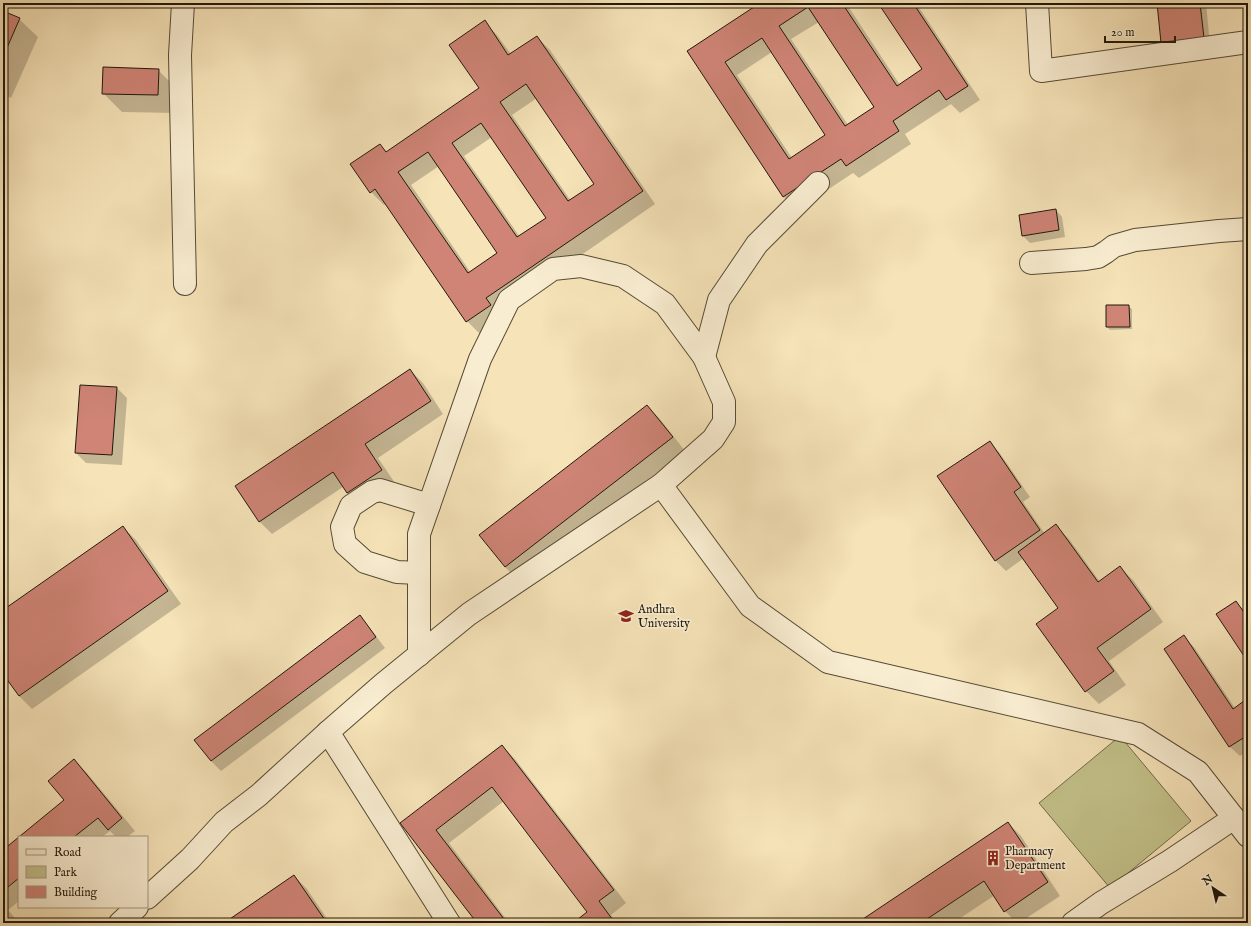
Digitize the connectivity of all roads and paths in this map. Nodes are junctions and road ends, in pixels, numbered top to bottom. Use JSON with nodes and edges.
{"nodes":[{"id":1,"x":183,"y":3,"type":"edge"},
{"id":2,"x":1037,"y":3,"type":"edge"},
{"id":3,"x":1248,"y":42,"type":"edge"},
{"id":4,"x":818,"y":183,"type":"dead end"},
{"id":5,"x":1248,"y":229,"type":"edge"},
{"id":6,"x":1031,"y":263,"type":"dead end"},
{"id":7,"x":185,"y":284,"type":"dead end"},
{"id":8,"x":704,"y":357,"type":"junction"},
{"id":9,"x":661,"y":485,"type":"junction"},
{"id":10,"x":429,"y":505,"type":"junction"},
{"id":11,"x":419,"y":572,"type":"junction"},
{"id":12,"x":419,"y":655,"type":"junction"},
{"id":13,"x":328,"y":732,"type":"junction"},
{"id":14,"x":1234,"y":818,"type":"junction"},
{"id":15,"x":1248,"y":836,"type":"edge"},
{"id":16,"x":148,"y":897,"type":"edge"},
{"id":17,"x":136,"y":908,"type":"edge"},
{"id":18,"x":120,"y":923,"type":"edge"},
{"id":19,"x":449,"y":923,"type":"edge"},
{"id":20,"x":1073,"y":923,"type":"edge"}],
"edges":[{"from":1,"to":7,"type":"street"},
{"from":2,"to":3,"type":"street"},
{"from":4,"to":8,"type":"street"},
{"from":5,"to":6,"type":"street"},
{"from":8,"to":9,"type":"street"},
{"from":8,"to":10,"type":"street"},
{"from":9,"to":12,"type":"street"},
{"from":9,"to":14,"type":"street"},
{"from":10,"to":11,"type":"street"},
{"from":10,"to":11,"type":"street"},
{"from":11,"to":12,"type":"street"},
{"from":12,"to":13,"type":"street"},
{"from":13,"to":16,"type":"street"},
{"from":13,"to":19,"type":"street"},
{"from":14,"to":15,"type":"street"},
{"from":14,"to":20,"type":"street"},
{"from":17,"to":18,"type":"street"}]}
